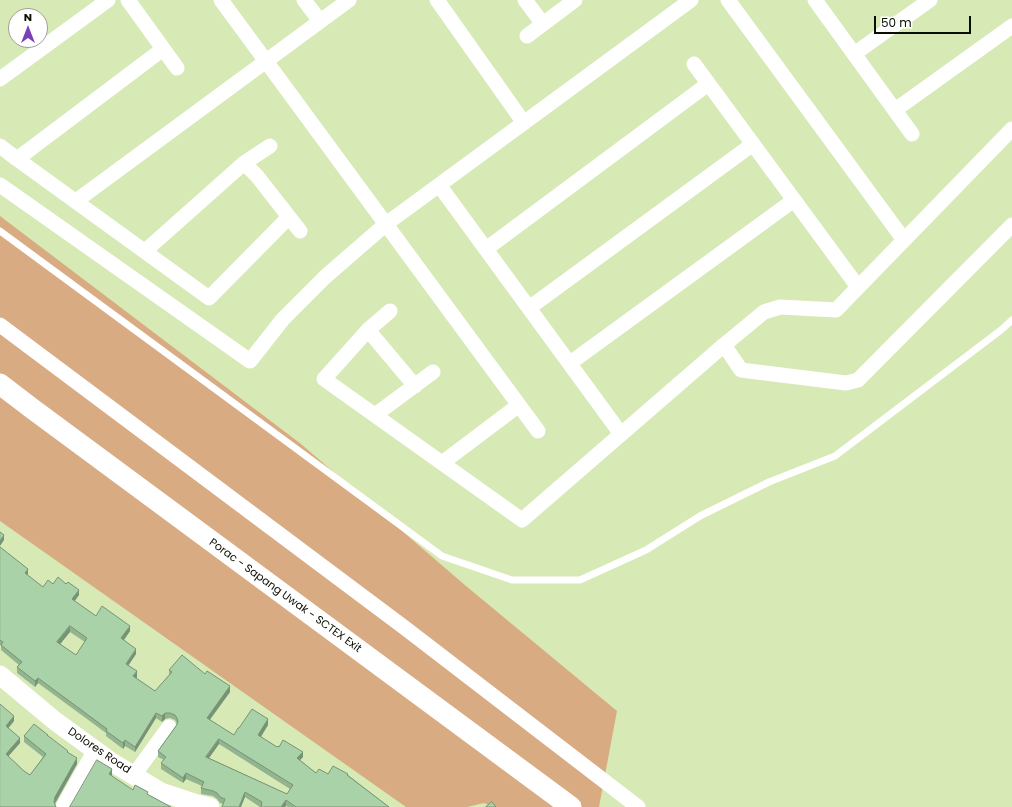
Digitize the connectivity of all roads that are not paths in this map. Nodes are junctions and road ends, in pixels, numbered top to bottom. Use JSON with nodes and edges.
{"nodes":[{"id":1,"x":108,"y":0,"type":"edge"},
{"id":2,"x":128,"y":0,"type":"edge"},
{"id":3,"x":221,"y":0,"type":"edge"},
{"id":4,"x":304,"y":0,"type":"edge"},
{"id":5,"x":349,"y":0,"type":"edge"},
{"id":6,"x":437,"y":0,"type":"edge"},
{"id":7,"x":526,"y":0,"type":"edge"},
{"id":8,"x":575,"y":0,"type":"edge"},
{"id":9,"x":691,"y":0,"type":"edge"},
{"id":10,"x":728,"y":0,"type":"edge"},
{"id":11,"x":815,"y":0,"type":"edge"},
{"id":12,"x":930,"y":0,"type":"edge"},
{"id":13,"x":320,"y":21,"type":"junction"},
{"id":14,"x":543,"y":24,"type":"junction"},
{"id":15,"x":1012,"y":26,"type":"edge"},
{"id":16,"x":527,"y":36,"type":"dead end"},
{"id":17,"x":163,"y":48,"type":"junction"},
{"id":18,"x":854,"y":54,"type":"junction"},
{"id":19,"x":266,"y":61,"type":"junction"},
{"id":20,"x":694,"y":64,"type":"dead end"},
{"id":21,"x":176,"y":68,"type":"dead end"},
{"id":22,"x":0,"y":79,"type":"edge"},
{"id":23,"x":708,"y":84,"type":"junction"},
{"id":24,"x":895,"y":110,"type":"junction"},
{"id":25,"x":524,"y":123,"type":"junction"},
{"id":26,"x":1012,"y":129,"type":"edge"},
{"id":27,"x":912,"y":134,"type":"dead end"},
{"id":28,"x":753,"y":144,"type":"junction"},
{"id":29,"x":0,"y":146,"type":"edge"},
{"id":30,"x":270,"y":146,"type":"dead end"},
{"id":31,"x":17,"y":159,"type":"junction"},
{"id":32,"x":244,"y":163,"type":"junction"},
{"id":33,"x":0,"y":185,"type":"edge"},
{"id":34,"x":439,"y":185,"type":"junction"},
{"id":35,"x":794,"y":200,"type":"junction"},
{"id":36,"x":76,"y":201,"type":"junction"},
{"id":37,"x":290,"y":217,"type":"junction"},
{"id":38,"x":386,"y":224,"type":"junction"},
{"id":39,"x":1012,"y":225,"type":"edge"},
{"id":40,"x":0,"y":231,"type":"edge"},
{"id":41,"x":300,"y":231,"type":"dead end"},
{"id":42,"x":904,"y":240,"type":"junction"},
{"id":43,"x":486,"y":249,"type":"junction"},
{"id":44,"x":145,"y":251,"type":"junction"},
{"id":45,"x":858,"y":287,"type":"junction"},
{"id":46,"x":529,"y":308,"type":"junction"},
{"id":47,"x":390,"y":311,"type":"dead end"},
{"id":48,"x":1012,"y":320,"type":"edge"},
{"id":49,"x":0,"y":325,"type":"edge"},
{"id":50,"x":368,"y":330,"type":"junction"},
{"id":51,"x":724,"y":345,"type":"junction"},
{"id":52,"x":577,"y":358,"type":"dead end"},
{"id":53,"x":433,"y":372,"type":"dead end"},
{"id":54,"x":0,"y":384,"type":"edge"},
{"id":55,"x":414,"y":386,"type":"junction"},
{"id":56,"x":519,"y":405,"type":"junction"},
{"id":57,"x":375,"y":415,"type":"junction"},
{"id":58,"x":538,"y":431,"type":"dead end"},
{"id":59,"x":621,"y":434,"type":"junction"},
{"id":60,"x":442,"y":463,"type":"junction"},
{"id":61,"x":0,"y":675,"type":"edge"},
{"id":62,"x":169,"y":727,"type":"dead end"},
{"id":63,"x":95,"y":750,"type":"junction"},
{"id":64,"x":134,"y":775,"type":"junction"},
{"id":65,"x":63,"y":807,"type":"edge"},
{"id":66,"x":210,"y":807,"type":"edge"},
{"id":67,"x":571,"y":807,"type":"edge"},
{"id":68,"x":638,"y":807,"type":"edge"}],
"edges":[{"from":1,"to":22,"type":"street"},
{"from":2,"to":17,"type":"street"},
{"from":3,"to":19,"type":"street"},
{"from":4,"to":13,"type":"street"},
{"from":5,"to":13,"type":"street"},
{"from":6,"to":25,"type":"street"},
{"from":7,"to":14,"type":"street"},
{"from":8,"to":14,"type":"street"},
{"from":9,"to":25,"type":"street"},
{"from":10,"to":42,"type":"street"},
{"from":11,"to":18,"type":"street"},
{"from":12,"to":18,"type":"street"},
{"from":13,"to":19,"type":"street"},
{"from":14,"to":16,"type":"street"},
{"from":15,"to":24,"type":"street"},
{"from":17,"to":21,"type":"street"},
{"from":17,"to":31,"type":"street"},
{"from":18,"to":24,"type":"street"},
{"from":19,"to":36,"type":"street"},
{"from":19,"to":38,"type":"street"},
{"from":20,"to":23,"type":"street"},
{"from":23,"to":28,"type":"street"},
{"from":23,"to":43,"type":"street"},
{"from":24,"to":27,"type":"street"},
{"from":25,"to":34,"type":"street"},
{"from":26,"to":42,"type":"street"},
{"from":28,"to":35,"type":"street"},
{"from":28,"to":46,"type":"street"},
{"from":29,"to":31,"type":"street"},
{"from":30,"to":32,"type":"street"},
{"from":31,"to":36,"type":"street"},
{"from":32,"to":37,"type":"street"},
{"from":32,"to":44,"type":"street"},
{"from":33,"to":38,"type":"street"},
{"from":34,"to":38,"type":"street"},
{"from":34,"to":43,"type":"street"},
{"from":35,"to":45,"type":"street"},
{"from":35,"to":52,"type":"street"},
{"from":36,"to":44,"type":"street"},
{"from":37,"to":41,"type":"street"},
{"from":37,"to":44,"type":"street"},
{"from":38,"to":56,"type":"street"},
{"from":39,"to":51,"type":"street"},
{"from":40,"to":48,"type":"lane"},
{"from":42,"to":45,"type":"street"},
{"from":43,"to":46,"type":"street"},
{"from":45,"to":51,"type":"street"},
{"from":46,"to":59,"type":"street"},
{"from":47,"to":50,"type":"street"},
{"from":49,"to":68,"type":"street"},
{"from":50,"to":55,"type":"street"},
{"from":50,"to":57,"type":"street"},
{"from":51,"to":59,"type":"street"},
{"from":53,"to":55,"type":"street"},
{"from":54,"to":67,"type":"main road","name":"Porac - Sapang Uwak - SCTEX Exit"},
{"from":55,"to":57,"type":"street"},
{"from":56,"to":58,"type":"street"},
{"from":56,"to":60,"type":"street"},
{"from":57,"to":60,"type":"street"},
{"from":59,"to":60,"type":"street"},
{"from":61,"to":63,"type":"street","name":"Dolores Road"},
{"from":62,"to":64,"type":"street"},
{"from":63,"to":64,"type":"street","name":"Dolores Road"},
{"from":63,"to":65,"type":"street"},
{"from":64,"to":66,"type":"street","name":"Dolores Road"}]}
